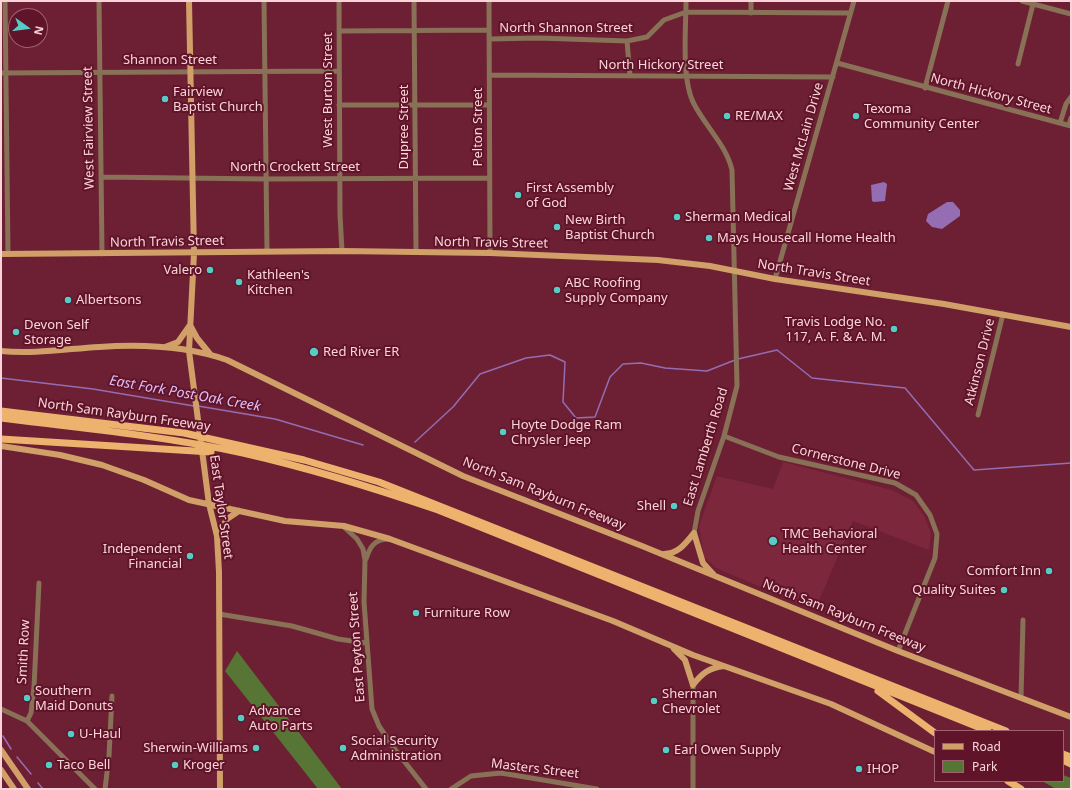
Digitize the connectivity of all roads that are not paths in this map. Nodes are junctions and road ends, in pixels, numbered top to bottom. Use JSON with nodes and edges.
{"nodes":[{"id":1,"x":5,"y":1,"type":"edge"},
{"id":2,"x":99,"y":1,"type":"edge"},
{"id":3,"x":189,"y":1,"type":"edge"},
{"id":4,"x":264,"y":1,"type":"edge"},
{"id":5,"x":339,"y":1,"type":"edge"},
{"id":6,"x":414,"y":1,"type":"edge"},
{"id":7,"x":488,"y":1,"type":"edge"},
{"id":8,"x":686,"y":1,"type":"edge"},
{"id":9,"x":751,"y":1,"type":"edge"},
{"id":10,"x":854,"y":1,"type":"edge"},
{"id":11,"x":948,"y":1,"type":"edge"},
{"id":12,"x":1022,"y":1,"type":"edge"},
{"id":13,"x":1033,"y":4,"type":"junction"},
{"id":14,"x":686,"y":12,"type":"junction"},
{"id":15,"x":751,"y":13,"type":"junction"},
{"id":16,"x":850,"y":13,"type":"junction"},
{"id":17,"x":1071,"y":14,"type":"edge"},
{"id":18,"x":489,"y":30,"type":"junction"},
{"id":19,"x":339,"y":31,"type":"junction"},
{"id":20,"x":414,"y":31,"type":"junction"},
{"id":21,"x":489,"y":39,"type":"junction"},
{"id":22,"x":627,"y":41,"type":"junction"},
{"id":23,"x":837,"y":63,"type":"junction"},
{"id":24,"x":1018,"y":64,"type":"dead end"},
{"id":25,"x":263,"y":70,"type":"junction"},
{"id":26,"x":99,"y":71,"type":"junction"},
{"id":27,"x":191,"y":71,"type":"junction"},
{"id":28,"x":339,"y":71,"type":"junction"},
{"id":29,"x":3,"y":73,"type":"edge"},
{"id":30,"x":489,"y":75,"type":"junction"},
{"id":31,"x":630,"y":76,"type":"junction"},
{"id":32,"x":833,"y":76,"type":"junction"},
{"id":33,"x":686,"y":77,"type":"junction"},
{"id":34,"x":925,"y":88,"type":"junction"},
{"id":35,"x":1071,"y":97,"type":"edge"},
{"id":36,"x":414,"y":104,"type":"junction"},
{"id":37,"x":339,"y":105,"type":"junction"},
{"id":38,"x":489,"y":105,"type":"junction"},
{"id":39,"x":1071,"y":118,"type":"edge"},
{"id":40,"x":1060,"y":123,"type":"junction"},
{"id":41,"x":1070,"y":125,"type":"edge"},
{"id":42,"x":101,"y":177,"type":"junction"},
{"id":43,"x":192,"y":178,"type":"junction"},
{"id":44,"x":340,"y":178,"type":"junction"},
{"id":45,"x":415,"y":178,"type":"junction"},
{"id":46,"x":489,"y":178,"type":"junction"},
{"id":47,"x":266,"y":179,"type":"junction"},
{"id":48,"x":267,"y":251,"type":"junction"},
{"id":49,"x":342,"y":251,"type":"junction"},
{"id":50,"x":416,"y":252,"type":"junction"},
{"id":51,"x":194,"y":253,"type":"junction"},
{"id":52,"x":490,"y":253,"type":"junction"},
{"id":53,"x":4,"y":254,"type":"edge"},
{"id":54,"x":102,"y":254,"type":"junction"},
{"id":55,"x":734,"y":272,"type":"junction"},
{"id":56,"x":775,"y":279,"type":"junction"},
{"id":57,"x":1003,"y":314,"type":"junction"},
{"id":58,"x":190,"y":325,"type":"junction"},
{"id":59,"x":1071,"y":327,"type":"edge"},
{"id":60,"x":164,"y":348,"type":"junction"},
{"id":61,"x":1,"y":351,"type":"edge"},
{"id":62,"x":189,"y":351,"type":"junction"},
{"id":63,"x":210,"y":354,"type":"junction"},
{"id":64,"x":1,"y":411,"type":"edge"},
{"id":65,"x":978,"y":415,"type":"dead end"},
{"id":66,"x":1,"y":418,"type":"edge"},
{"id":67,"x":724,"y":436,"type":"junction"},
{"id":68,"x":1,"y":439,"type":"edge"},
{"id":69,"x":1,"y":446,"type":"edge"},
{"id":70,"x":243,"y":453,"type":"junction"},
{"id":71,"x":209,"y":504,"type":"junction"},
{"id":72,"x":240,"y":511,"type":"junction"},
{"id":73,"x":344,"y":526,"type":"junction"},
{"id":74,"x":694,"y":533,"type":"junction"},
{"id":75,"x":217,"y":536,"type":"junction"},
{"id":76,"x":390,"y":539,"type":"junction"},
{"id":77,"x":662,"y":554,"type":"junction"},
{"id":78,"x":366,"y":560,"type":"junction"},
{"id":79,"x":718,"y":578,"type":"junction"},
{"id":80,"x":39,"y":583,"type":"dead end"},
{"id":81,"x":219,"y":614,"type":"junction"},
{"id":82,"x":1023,"y":620,"type":"dead end"},
{"id":83,"x":366,"y":643,"type":"junction"},
{"id":84,"x":670,"y":646,"type":"junction"},
{"id":85,"x":898,"y":651,"type":"junction"},
{"id":86,"x":724,"y":665,"type":"junction"},
{"id":87,"x":867,"y":684,"type":"junction"},
{"id":88,"x":693,"y":685,"type":"junction"},
{"id":89,"x":112,"y":696,"type":"dead end"},
{"id":90,"x":1021,"y":698,"type":"junction"},
{"id":91,"x":1,"y":709,"type":"edge"},
{"id":92,"x":1071,"y":717,"type":"edge"},
{"id":93,"x":27,"y":721,"type":"junction"},
{"id":94,"x":985,"y":730,"type":"edge"},
{"id":95,"x":1003,"y":730,"type":"edge"},
{"id":96,"x":934,"y":731,"type":"edge"},
{"id":97,"x":1,"y":750,"type":"edge"},
{"id":98,"x":934,"y":752,"type":"edge"},
{"id":99,"x":1,"y":770,"type":"edge"},
{"id":100,"x":1004,"y":782,"type":"edge"},
{"id":101,"x":1010,"y":782,"type":"edge"},
{"id":102,"x":14,"y":789,"type":"edge"},
{"id":103,"x":28,"y":789,"type":"edge"},
{"id":104,"x":95,"y":789,"type":"edge"},
{"id":105,"x":105,"y":789,"type":"edge"},
{"id":106,"x":220,"y":789,"type":"edge"},
{"id":107,"x":426,"y":789,"type":"edge"},
{"id":108,"x":451,"y":789,"type":"edge"},
{"id":109,"x":597,"y":789,"type":"edge"},
{"id":110,"x":694,"y":789,"type":"edge"},
{"id":111,"x":1021,"y":789,"type":"edge"}],
"edges":[{"from":1,"to":29,"type":"street"},
{"from":2,"to":26,"type":"street","name":"West Fairview Street"},
{"from":3,"to":27,"type":"main road","name":"East Taylor Street"},
{"from":4,"to":25,"type":"street"},
{"from":5,"to":19,"type":"street","name":"West Burton Street"},
{"from":6,"to":20,"type":"street","name":"Dupree Street"},
{"from":7,"to":18,"type":"street","name":"Pelton Street"},
{"from":8,"to":14,"type":"street","name":"East Lamberth Road"},
{"from":9,"to":15,"type":"street"},
{"from":10,"to":16,"type":"street","name":"West McLain Drive"},
{"from":11,"to":34,"type":"street"},
{"from":12,"to":13,"type":"street"},
{"from":13,"to":17,"type":"street"},
{"from":13,"to":24,"type":"street"},
{"from":14,"to":15,"type":"street","name":"North Shannon Street"},
{"from":14,"to":22,"type":"street","name":"North Shannon Street"},
{"from":14,"to":33,"type":"street","name":"East Lamberth Road"},
{"from":15,"to":16,"type":"street","name":"North Shannon Street"},
{"from":16,"to":23,"type":"street","name":"West McLain Drive"},
{"from":18,"to":20,"type":"street","name":"North Shannon Street"},
{"from":18,"to":21,"type":"street","name":"Pelton Street"},
{"from":19,"to":20,"type":"street","name":"North Shannon Street"},
{"from":19,"to":28,"type":"street","name":"West Burton Street"},
{"from":20,"to":36,"type":"street","name":"Dupree Street"},
{"from":21,"to":22,"type":"street","name":"North Shannon Street"},
{"from":21,"to":30,"type":"street","name":"Pelton Street"},
{"from":22,"to":31,"type":"street"},
{"from":23,"to":32,"type":"street","name":"West McLain Drive"},
{"from":23,"to":34,"type":"street","name":"North Hickory Street"},
{"from":25,"to":27,"type":"street","name":"Shannon Street"},
{"from":25,"to":28,"type":"street","name":"Shannon Street"},
{"from":25,"to":47,"type":"street"},
{"from":26,"to":27,"type":"street","name":"Shannon Street"},
{"from":26,"to":29,"type":"street","name":"Shannon Street"},
{"from":26,"to":42,"type":"street","name":"West Fairview Street"},
{"from":27,"to":43,"type":"main road","name":"East Taylor Street"},
{"from":28,"to":37,"type":"street","name":"West Burton Street"},
{"from":29,"to":53,"type":"street"},
{"from":30,"to":31,"type":"street","name":"North Hickory Street"},
{"from":30,"to":38,"type":"street","name":"Pelton Street"},
{"from":31,"to":33,"type":"street","name":"North Hickory Street"},
{"from":32,"to":33,"type":"street","name":"North Hickory Street"},
{"from":32,"to":56,"type":"street","name":"West McLain Drive"},
{"from":33,"to":55,"type":"street","name":"East Lamberth Road"},
{"from":34,"to":40,"type":"street","name":"North Hickory Street"},
{"from":35,"to":40,"type":"street"},
{"from":36,"to":37,"type":"street"},
{"from":36,"to":38,"type":"street"},
{"from":36,"to":45,"type":"street","name":"Dupree Street"},
{"from":37,"to":44,"type":"street","name":"West Burton Street"},
{"from":38,"to":46,"type":"street","name":"Pelton Street"},
{"from":39,"to":41,"type":"street"},
{"from":40,"to":41,"type":"street","name":"North Hickory Street"},
{"from":42,"to":43,"type":"street","name":"North Crockett Street"},
{"from":42,"to":54,"type":"street","name":"West Fairview Street"},
{"from":43,"to":47,"type":"street","name":"North Crockett Street"},
{"from":43,"to":51,"type":"main road","name":"East Taylor Street"},
{"from":44,"to":45,"type":"street","name":"North Crockett Street"},
{"from":44,"to":47,"type":"street","name":"North Crockett Street"},
{"from":44,"to":49,"type":"street","name":"West Burton Street"},
{"from":45,"to":46,"type":"street","name":"North Crockett Street"},
{"from":45,"to":50,"type":"street","name":"Dupree Street"},
{"from":46,"to":52,"type":"street","name":"Pelton Street"},
{"from":47,"to":48,"type":"street"},
{"from":48,"to":49,"type":"main road","name":"North Travis Street"},
{"from":48,"to":51,"type":"main road","name":"North Travis Street"},
{"from":49,"to":50,"type":"main road","name":"North Travis Street"},
{"from":50,"to":52,"type":"main road","name":"North Travis Street"},
{"from":51,"to":54,"type":"main road","name":"North Travis Street"},
{"from":51,"to":58,"type":"main road","name":"East Taylor Street"},
{"from":52,"to":55,"type":"main road","name":"North Travis Street"},
{"from":53,"to":54,"type":"main road","name":"North Travis Street"},
{"from":55,"to":56,"type":"main road","name":"North Travis Street"},
{"from":55,"to":67,"type":"street","name":"East Lamberth Road"},
{"from":56,"to":57,"type":"main road","name":"North Travis Street"},
{"from":57,"to":59,"type":"main road","name":"North Travis Street"},
{"from":57,"to":65,"type":"street","name":"Atkinson Drive"},
{"from":58,"to":60,"type":"main road"},
{"from":58,"to":62,"type":"main road","name":"East Taylor Street"},
{"from":58,"to":63,"type":"main road"},
{"from":60,"to":61,"type":"main road","name":"North Sam Rayburn Freeway"},
{"from":60,"to":62,"type":"main road","name":"North Sam Rayburn Freeway"},
{"from":62,"to":63,"type":"main road","name":"North Sam Rayburn Freeway"},
{"from":62,"to":71,"type":"main road","name":"East Taylor Street"},
{"from":63,"to":77,"type":"main road","name":"North Sam Rayburn Freeway"},
{"from":64,"to":95,"type":"highway","name":"North Sam Rayburn Freeway"},
{"from":66,"to":70,"type":"highway","name":"North Sam Rayburn Freeway"},
{"from":67,"to":74,"type":"street","name":"East Lamberth Road"},
{"from":67,"to":85,"type":"street","name":"Cornerstone Drive"},
{"from":68,"to":70,"type":"highway"},
{"from":69,"to":71,"type":"main road"},
{"from":70,"to":87,"type":"highway","name":"North Sam Rayburn Freeway"},
{"from":71,"to":72,"type":"main road"},
{"from":71,"to":75,"type":"main road","name":"East Taylor Street"},
{"from":72,"to":73,"type":"main road"},
{"from":72,"to":75,"type":"main road"},
{"from":73,"to":76,"type":"main road"},
{"from":73,"to":78,"type":"street","name":"East Peyton Street"},
{"from":74,"to":77,"type":"main road"},
{"from":74,"to":79,"type":"main road"},
{"from":75,"to":81,"type":"main road","name":"East Taylor Street"},
{"from":76,"to":78,"type":"street","name":"East Peyton Street"},
{"from":76,"to":84,"type":"main road"},
{"from":77,"to":79,"type":"main road","name":"North Sam Rayburn Freeway"},
{"from":78,"to":83,"type":"street","name":"East Peyton Street"},
{"from":79,"to":85,"type":"main road","name":"North Sam Rayburn Freeway"},
{"from":80,"to":93,"type":"street","name":"Smith Row"},
{"from":81,"to":83,"type":"street"},
{"from":81,"to":106,"type":"main road","name":"East Taylor Street"},
{"from":82,"to":90,"type":"street"},
{"from":83,"to":107,"type":"street","name":"East Peyton Street"},
{"from":84,"to":86,"type":"main road"},
{"from":84,"to":88,"type":"main road"},
{"from":85,"to":90,"type":"main road","name":"North Sam Rayburn Freeway"},
{"from":86,"to":88,"type":"main road"},
{"from":86,"to":98,"type":"main road"},
{"from":87,"to":94,"type":"highway","name":"North Sam Rayburn Freeway"},
{"from":87,"to":96,"type":"highway"},
{"from":88,"to":110,"type":"street"},
{"from":89,"to":105,"type":"street"},
{"from":90,"to":92,"type":"main road","name":"North Sam Rayburn Freeway"},
{"from":91,"to":93,"type":"street"},
{"from":93,"to":104,"type":"street"},
{"from":97,"to":103,"type":"main road"},
{"from":99,"to":102,"type":"main road"},
{"from":100,"to":111,"type":"main road"},
{"from":101,"to":111,"type":"highway"},
{"from":108,"to":109,"type":"street","name":"Masters Street"}]}
